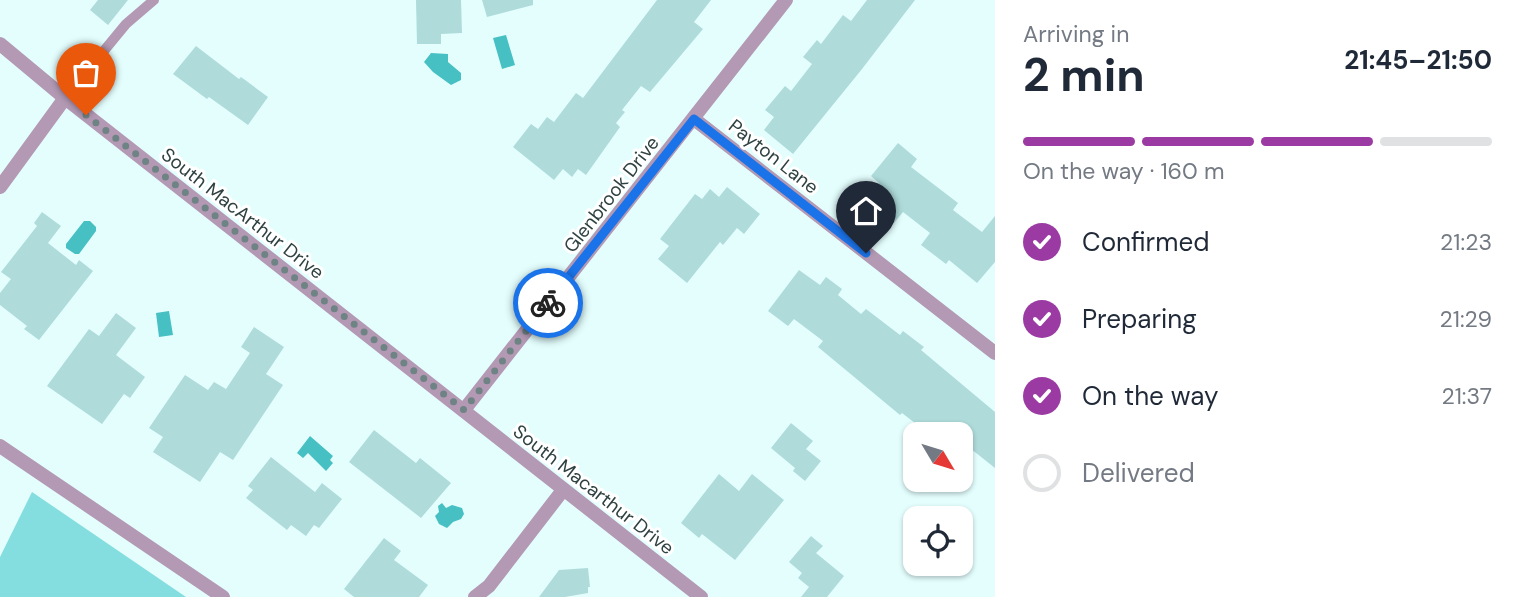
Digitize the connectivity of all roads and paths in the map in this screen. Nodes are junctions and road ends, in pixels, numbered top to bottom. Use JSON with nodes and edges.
{"nodes":[{"id":1,"x":154,"y":0,"type":"edge"},
{"id":2,"x":786,"y":0,"type":"edge"},
{"id":3,"x":0,"y":44,"type":"edge"},
{"id":4,"x":65,"y":98,"type":"junction"},
{"id":5,"x":694,"y":119,"type":"junction"},
{"id":6,"x":0,"y":187,"type":"edge"},
{"id":7,"x":995,"y":353,"type":"edge"},
{"id":8,"x":464,"y":410,"type":"junction"},
{"id":9,"x":0,"y":446,"type":"edge"},
{"id":10,"x":563,"y":490,"type":"junction"},
{"id":11,"x":487,"y":592,"type":"edge"},
{"id":12,"x":223,"y":597,"type":"edge"},
{"id":13,"x":475,"y":597,"type":"edge"},
{"id":14,"x":701,"y":597,"type":"edge"}],
"edges":[{"from":1,"to":4,"type":"lane"},
{"from":2,"to":5,"type":"street","name":"Glenbrook Drive"},
{"from":3,"to":4,"type":"street","name":"South MacArthur Drive"},
{"from":4,"to":6,"type":"street"},
{"from":4,"to":8,"type":"street","name":"South MacArthur Drive"},
{"from":5,"to":7,"type":"street","name":"Payton Lane"},
{"from":5,"to":8,"type":"street","name":"Glenbrook Drive"},
{"from":8,"to":10,"type":"street","name":"South Macarthur Drive"},
{"from":9,"to":12,"type":"street"},
{"from":10,"to":11,"type":"street"},
{"from":10,"to":14,"type":"street","name":"South Macarthur Drive"},
{"from":11,"to":13,"type":"street"}]}
